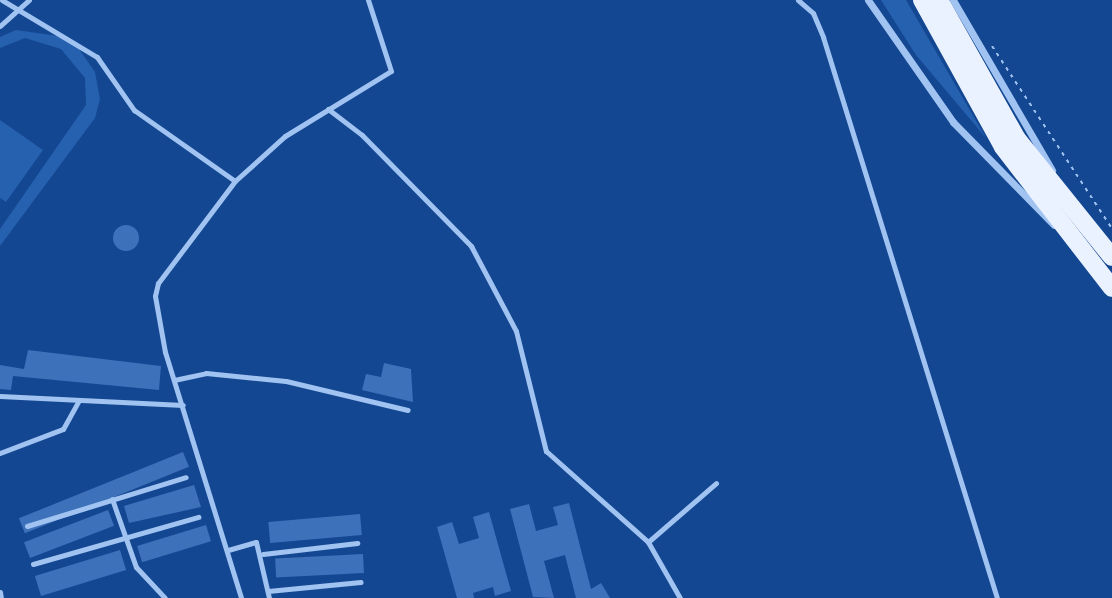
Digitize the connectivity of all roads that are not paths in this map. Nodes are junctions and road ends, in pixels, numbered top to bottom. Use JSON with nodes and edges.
{"nodes":[{"id":1,"x":2,"y":0,"type":"edge"},
{"id":2,"x":29,"y":0,"type":"edge"},
{"id":3,"x":368,"y":0,"type":"edge"},
{"id":4,"x":798,"y":0,"type":"edge"},
{"id":5,"x":868,"y":0,"type":"edge"},
{"id":6,"x":922,"y":0,"type":"edge"},
{"id":7,"x":939,"y":0,"type":"edge"},
{"id":8,"x":953,"y":0,"type":"edge"},
{"id":9,"x":15,"y":11,"type":"junction"},
{"id":10,"x":0,"y":26,"type":"edge"},
{"id":11,"x":328,"y":109,"type":"junction"},
{"id":12,"x":1010,"y":143,"type":"junction"},
{"id":13,"x":235,"y":181,"type":"junction"},
{"id":14,"x":1066,"y":237,"type":"junction"},
{"id":15,"x":1112,"y":248,"type":"edge"},
{"id":16,"x":1112,"y":257,"type":"edge"},
{"id":17,"x":1112,"y":288,"type":"edge"},
{"id":18,"x":174,"y":380,"type":"junction"},
{"id":19,"x":0,"y":396,"type":"edge"},
{"id":20,"x":79,"y":400,"type":"junction"},
{"id":21,"x":183,"y":405,"type":"junction"},
{"id":22,"x":408,"y":410,"type":"dead end"},
{"id":23,"x":0,"y":453,"type":"edge"},
{"id":24,"x":186,"y":477,"type":"dead end"},
{"id":25,"x":716,"y":483,"type":"dead end"},
{"id":26,"x":112,"y":499,"type":"junction"},
{"id":27,"x":198,"y":517,"type":"dead end"},
{"id":28,"x":27,"y":526,"type":"dead end"},
{"id":29,"x":124,"y":538,"type":"junction"},
{"id":30,"x":648,"y":542,"type":"junction"},
{"id":31,"x":357,"y":543,"type":"dead end"},
{"id":32,"x":228,"y":550,"type":"junction"},
{"id":33,"x":262,"y":554,"type":"junction"},
{"id":34,"x":33,"y":564,"type":"dead end"},
{"id":35,"x":362,"y":582,"type":"dead end"},
{"id":36,"x":0,"y":592,"type":"edge"},
{"id":37,"x":268,"y":594,"type":"edge"},
{"id":38,"x":1,"y":598,"type":"edge"},
{"id":39,"x":165,"y":598,"type":"edge"},
{"id":40,"x":241,"y":598,"type":"edge"},
{"id":41,"x":680,"y":598,"type":"edge"},
{"id":42,"x":998,"y":598,"type":"edge"}],
"edges":[{"from":1,"to":9,"type":"lane"},
{"from":2,"to":9,"type":"lane"},
{"from":3,"to":11,"type":"lane"},
{"from":4,"to":42,"type":"lane"},
{"from":5,"to":14,"type":"street"},
{"from":6,"to":12,"type":"main road"},
{"from":7,"to":12,"type":"main road"},
{"from":8,"to":15,"type":"street"},
{"from":9,"to":10,"type":"lane"},
{"from":9,"to":13,"type":"lane"},
{"from":11,"to":13,"type":"lane"},
{"from":11,"to":30,"type":"lane"},
{"from":12,"to":14,"type":"main road"},
{"from":12,"to":16,"type":"main road"},
{"from":13,"to":18,"type":"lane"},
{"from":14,"to":17,"type":"main road"},
{"from":18,"to":21,"type":"lane"},
{"from":18,"to":22,"type":"lane"},
{"from":19,"to":20,"type":"lane"},
{"from":20,"to":21,"type":"lane"},
{"from":20,"to":23,"type":"lane"},
{"from":21,"to":32,"type":"lane"},
{"from":24,"to":26,"type":"lane"},
{"from":25,"to":30,"type":"lane"},
{"from":26,"to":28,"type":"lane"},
{"from":26,"to":29,"type":"lane"},
{"from":27,"to":29,"type":"lane"},
{"from":29,"to":34,"type":"lane"},
{"from":29,"to":39,"type":"lane"},
{"from":30,"to":41,"type":"lane"},
{"from":31,"to":33,"type":"lane"},
{"from":32,"to":33,"type":"lane"},
{"from":32,"to":40,"type":"lane"},
{"from":33,"to":37,"type":"lane"},
{"from":35,"to":37,"type":"lane"},
{"from":36,"to":38,"type":"lane"}]}
